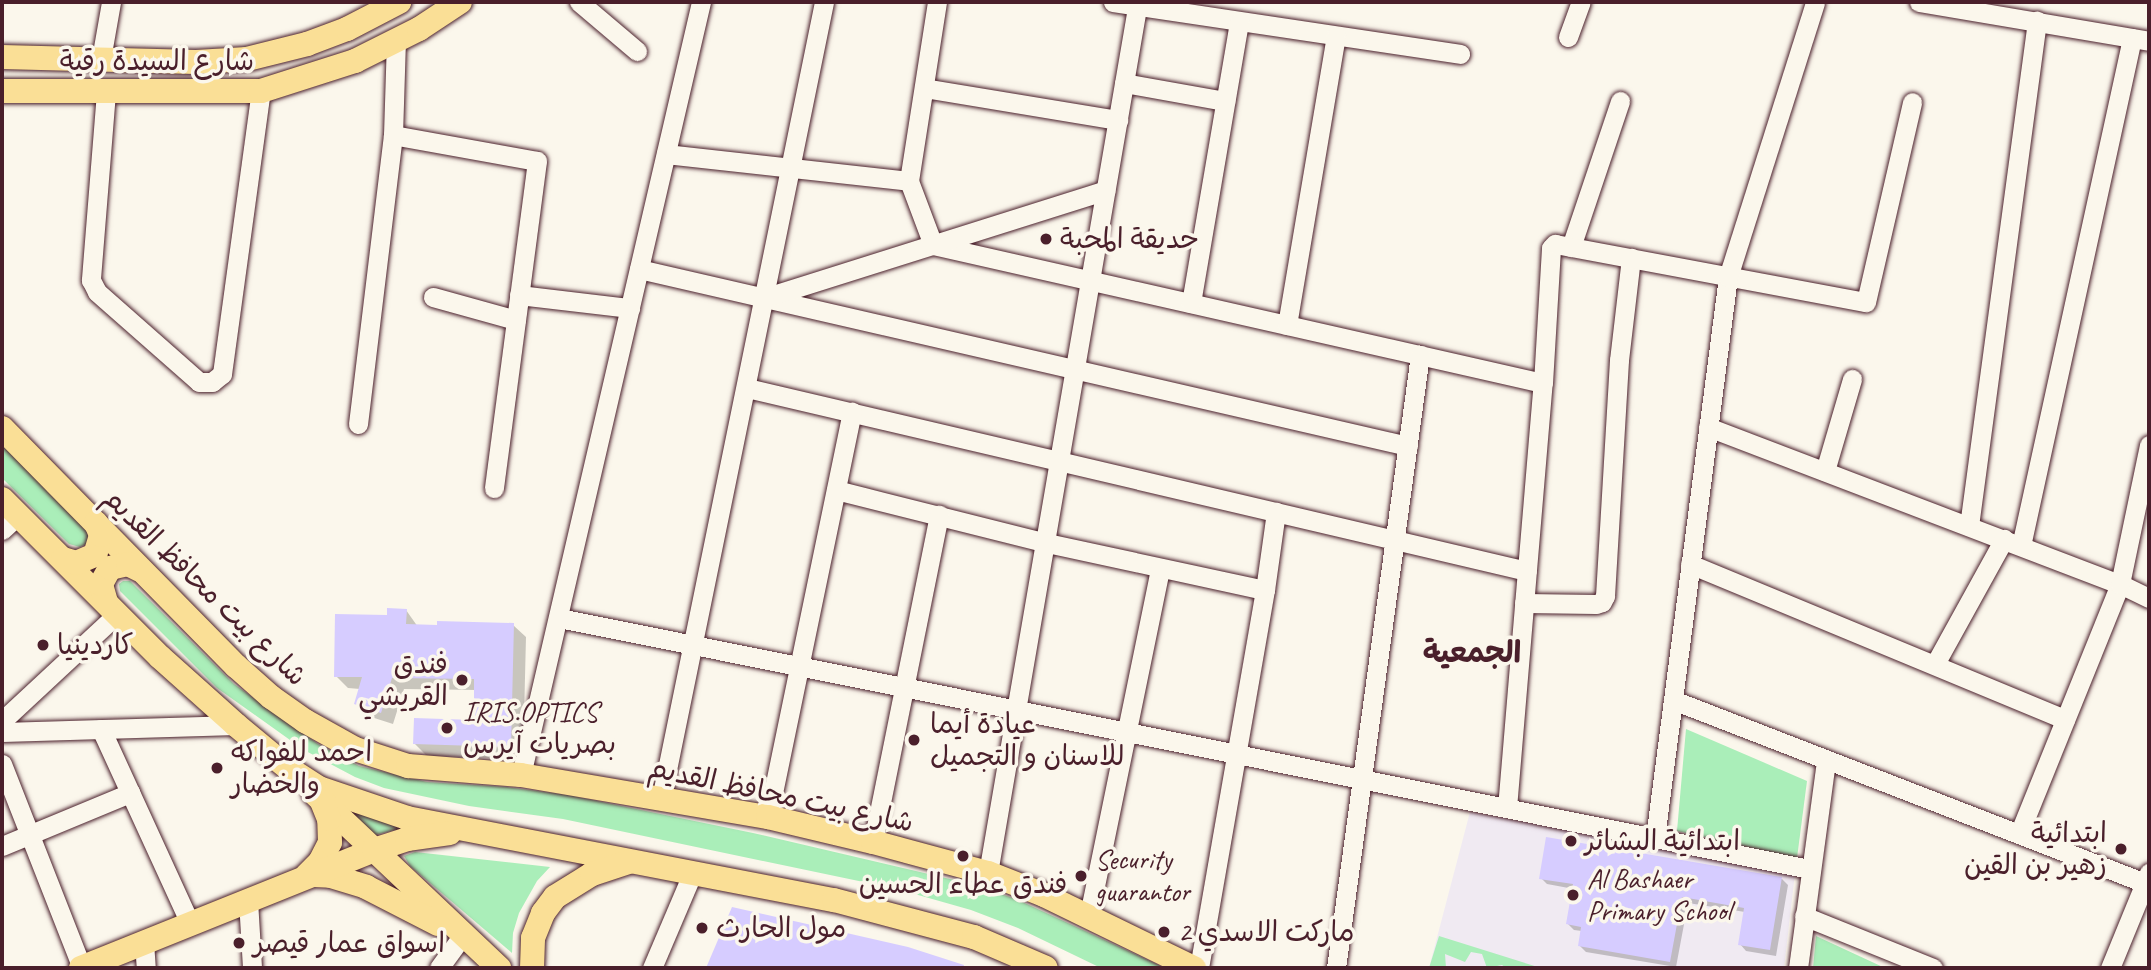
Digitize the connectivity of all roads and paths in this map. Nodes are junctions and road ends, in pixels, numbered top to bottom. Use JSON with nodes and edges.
{"nodes":[{"id":1,"x":111,"y":2,"type":"edge"},
{"id":2,"x":399,"y":2,"type":"edge"},
{"id":3,"x":460,"y":2,"type":"edge"},
{"id":4,"x":579,"y":2,"type":"edge"},
{"id":5,"x":701,"y":2,"type":"edge"},
{"id":6,"x":824,"y":2,"type":"edge"},
{"id":7,"x":937,"y":2,"type":"edge"},
{"id":8,"x":1113,"y":2,"type":"edge"},
{"id":9,"x":1581,"y":2,"type":"edge"},
{"id":10,"x":1815,"y":2,"type":"edge"},
{"id":11,"x":1919,"y":2,"type":"edge"},
{"id":12,"x":1138,"y":5,"type":"edge"},
{"id":13,"x":2037,"y":21,"type":"junction"},
{"id":14,"x":1239,"y":22,"type":"junction"},
{"id":15,"x":1336,"y":36,"type":"junction"},
{"id":16,"x":1568,"y":37,"type":"dead end"},
{"id":17,"x":2141,"y":40,"type":"edge"},
{"id":18,"x":396,"y":42,"type":"junction"},
{"id":19,"x":637,"y":51,"type":"dead end"},
{"id":20,"x":1460,"y":54,"type":"dead end"},
{"id":21,"x":2,"y":57,"type":"edge"},
{"id":22,"x":101,"y":59,"type":"junction"},
{"id":23,"x":1125,"y":83,"type":"junction"},
{"id":24,"x":923,"y":88,"type":"junction"},
{"id":25,"x":2,"y":91,"type":"edge"},
{"id":26,"x":261,"y":91,"type":"junction"},
{"id":27,"x":106,"y":92,"type":"junction"},
{"id":28,"x":1226,"y":101,"type":"junction"},
{"id":29,"x":1620,"y":101,"type":"dead end"},
{"id":30,"x":1912,"y":102,"type":"dead end"},
{"id":31,"x":1118,"y":120,"type":"junction"},
{"id":32,"x":393,"y":135,"type":"junction"},
{"id":33,"x":666,"y":154,"type":"junction"},
{"id":34,"x":791,"y":167,"type":"junction"},
{"id":35,"x":909,"y":181,"type":"junction"},
{"id":36,"x":1106,"y":190,"type":"junction"},
{"id":37,"x":933,"y":245,"type":"junction"},
{"id":38,"x":1571,"y":247,"type":"junction"},
{"id":39,"x":1631,"y":258,"type":"junction"},
{"id":40,"x":639,"y":269,"type":"junction"},
{"id":41,"x":1728,"y":277,"type":"junction"},
{"id":42,"x":1091,"y":281,"type":"junction"},
{"id":43,"x":519,"y":295,"type":"junction"},
{"id":44,"x":433,"y":297,"type":"dead end"},
{"id":45,"x":766,"y":298,"type":"junction"},
{"id":46,"x":1191,"y":303,"type":"junction"},
{"id":47,"x":631,"y":307,"type":"junction"},
{"id":48,"x":516,"y":320,"type":"junction"},
{"id":49,"x":1287,"y":325,"type":"junction"},
{"id":50,"x":1420,"y":355,"type":"junction"},
{"id":51,"x":1076,"y":369,"type":"junction"},
{"id":52,"x":1852,"y":379,"type":"dead end"},
{"id":53,"x":1543,"y":383,"type":"junction"},
{"id":54,"x":747,"y":388,"type":"junction"},
{"id":55,"x":852,"y":412,"type":"junction"},
{"id":56,"x":358,"y":425,"type":"dead end"},
{"id":57,"x":1708,"y":427,"type":"junction"},
{"id":58,"x":2,"y":428,"type":"edge"},
{"id":59,"x":2149,"y":445,"type":"edge"},
{"id":60,"x":1408,"y":446,"type":"junction"},
{"id":61,"x":1060,"y":461,"type":"junction"},
{"id":62,"x":1825,"y":471,"type":"junction"},
{"id":63,"x":494,"y":488,"type":"dead end"},
{"id":64,"x":836,"y":490,"type":"junction"},
{"id":65,"x":1276,"y":512,"type":"junction"},
{"id":66,"x":7,"y":514,"type":"edge"},
{"id":67,"x":939,"y":515,"type":"junction"},
{"id":68,"x":96,"y":523,"type":"junction"},
{"id":69,"x":1969,"y":526,"type":"junction"},
{"id":70,"x":1395,"y":540,"type":"junction"},
{"id":71,"x":1047,"y":542,"type":"junction"},
{"id":72,"x":2013,"y":543,"type":"junction"},
{"id":73,"x":63,"y":559,"type":"junction"},
{"id":74,"x":1690,"y":564,"type":"junction"},
{"id":75,"x":1160,"y":568,"type":"junction"},
{"id":76,"x":140,"y":570,"type":"junction"},
{"id":77,"x":1527,"y":571,"type":"junction"},
{"id":78,"x":2120,"y":584,"type":"junction"},
{"id":79,"x":1265,"y":590,"type":"junction"},
{"id":80,"x":2149,"y":598,"type":"edge"},
{"id":81,"x":1524,"y":603,"type":"junction"},
{"id":82,"x":112,"y":608,"type":"junction"},
{"id":83,"x":559,"y":618,"type":"junction"},
{"id":84,"x":695,"y":645,"type":"junction"},
{"id":85,"x":1935,"y":664,"type":"junction"},
{"id":86,"x":800,"y":666,"type":"junction"},
{"id":87,"x":905,"y":687,"type":"junction"},
{"id":88,"x":1673,"y":701,"type":"junction"},
{"id":89,"x":1018,"y":710,"type":"junction"},
{"id":90,"x":2066,"y":719,"type":"junction"},
{"id":91,"x":2,"y":721,"type":"edge"},
{"id":92,"x":236,"y":726,"type":"junction"},
{"id":93,"x":101,"y":729,"type":"junction"},
{"id":94,"x":2,"y":732,"type":"edge"},
{"id":95,"x":1128,"y":732,"type":"junction"},
{"id":96,"x":1238,"y":754,"type":"junction"},
{"id":97,"x":1826,"y":760,"type":"junction"},
{"id":98,"x":2,"y":764,"type":"edge"},
{"id":99,"x":288,"y":768,"type":"junction"},
{"id":100,"x":521,"y":775,"type":"junction"},
{"id":101,"x":1363,"y":779,"type":"junction"},
{"id":102,"x":130,"y":793,"type":"junction"},
{"id":103,"x":320,"y":798,"type":"junction"},
{"id":104,"x":661,"y":799,"type":"junction"},
{"id":105,"x":1507,"y":808,"type":"junction"},
{"id":106,"x":768,"y":817,"type":"junction"},
{"id":107,"x":29,"y":834,"type":"junction"},
{"id":108,"x":489,"y":834,"type":"junction"},
{"id":109,"x":2019,"y":834,"type":"junction"},
{"id":110,"x":1655,"y":838,"type":"junction"},
{"id":111,"x":873,"y":842,"type":"junction"},
{"id":112,"x":2,"y":846,"type":"edge"},
{"id":113,"x":374,"y":850,"type":"junction"},
{"id":114,"x":643,"y":862,"type":"junction"},
{"id":115,"x":1810,"y":869,"type":"junction"},
{"id":116,"x":692,"y":872,"type":"junction"},
{"id":117,"x":989,"y":873,"type":"junction"},
{"id":118,"x":303,"y":877,"type":"junction"},
{"id":119,"x":2147,"y":878,"type":"edge"},
{"id":120,"x":248,"y":900,"type":"junction"},
{"id":121,"x":1089,"y":915,"type":"junction"},
{"id":122,"x":1804,"y":916,"type":"junction"},
{"id":123,"x":190,"y":923,"type":"junction"},
{"id":124,"x":461,"y":938,"type":"junction"},
{"id":125,"x":145,"y":942,"type":"junction"},
{"id":126,"x":491,"y":960,"type":"edge"},
{"id":127,"x":81,"y":968,"type":"edge"},
{"id":128,"x":146,"y":968,"type":"edge"},
{"id":129,"x":252,"y":968,"type":"edge"},
{"id":130,"x":439,"y":968,"type":"edge"},
{"id":131,"x":531,"y":968,"type":"edge"},
{"id":132,"x":652,"y":968,"type":"edge"},
{"id":133,"x":1046,"y":968,"type":"edge"},
{"id":134,"x":1194,"y":968,"type":"edge"},
{"id":135,"x":1199,"y":968,"type":"edge"},
{"id":136,"x":1336,"y":968,"type":"edge"},
{"id":137,"x":1798,"y":968,"type":"edge"},
{"id":138,"x":1933,"y":968,"type":"edge"},
{"id":139,"x":2110,"y":968,"type":"edge"}],
"edges":[{"from":1,"to":22,"type":"street"},
{"from":2,"to":22,"type":"main road","name":"شارع السيدة رقية"},
{"from":3,"to":18,"type":"main road","name":"شارع السيدة رقية"},
{"from":4,"to":19,"type":"street"},
{"from":5,"to":33,"type":"street"},
{"from":6,"to":34,"type":"street"},
{"from":7,"to":24,"type":"street"},
{"from":8,"to":12,"type":"street"},
{"from":9,"to":16,"type":"street"},
{"from":10,"to":41,"type":"street"},
{"from":11,"to":13,"type":"street"},
{"from":12,"to":14,"type":"street"},
{"from":12,"to":23,"type":"street"},
{"from":13,"to":17,"type":"street"},
{"from":13,"to":69,"type":"street"},
{"from":14,"to":15,"type":"street"},
{"from":14,"to":28,"type":"street"},
{"from":15,"to":20,"type":"street"},
{"from":15,"to":49,"type":"street"},
{"from":17,"to":72,"type":"street"},
{"from":18,"to":26,"type":"main road","name":"شارع السيدة رقية"},
{"from":18,"to":32,"type":"street"},
{"from":21,"to":22,"type":"main road","name":"شارع السيدة رقية"},
{"from":23,"to":28,"type":"street"},
{"from":23,"to":31,"type":"street"},
{"from":24,"to":31,"type":"street"},
{"from":24,"to":35,"type":"street"},
{"from":25,"to":27,"type":"main road","name":"شارع السيدة رقية"},
{"from":26,"to":27,"type":"main road","name":"شارع السيدة رقية"},
{"from":26,"to":27,"type":"street"},
{"from":28,"to":46,"type":"street"},
{"from":29,"to":38,"type":"street"},
{"from":30,"to":41,"type":"street"},
{"from":31,"to":36,"type":"street"},
{"from":32,"to":43,"type":"street"},
{"from":32,"to":56,"type":"street"},
{"from":33,"to":34,"type":"street"},
{"from":33,"to":40,"type":"street"},
{"from":34,"to":35,"type":"street"},
{"from":34,"to":45,"type":"street"},
{"from":35,"to":37,"type":"street"},
{"from":36,"to":37,"type":"street"},
{"from":36,"to":42,"type":"street"},
{"from":37,"to":42,"type":"street"},
{"from":37,"to":45,"type":"street"},
{"from":38,"to":39,"type":"street"},
{"from":38,"to":53,"type":"street"},
{"from":39,"to":41,"type":"street"},
{"from":39,"to":81,"type":"street"},
{"from":40,"to":45,"type":"street"},
{"from":40,"to":47,"type":"street"},
{"from":41,"to":57,"type":"street"},
{"from":42,"to":46,"type":"street"},
{"from":42,"to":51,"type":"street"},
{"from":43,"to":47,"type":"street"},
{"from":43,"to":48,"type":"street"},
{"from":44,"to":48,"type":"street"},
{"from":45,"to":51,"type":"street"},
{"from":45,"to":54,"type":"street"},
{"from":46,"to":49,"type":"street"},
{"from":47,"to":83,"type":"street"},
{"from":48,"to":63,"type":"street"},
{"from":49,"to":50,"type":"street"},
{"from":50,"to":53,"type":"street"},
{"from":50,"to":60,"type":"street"},
{"from":51,"to":60,"type":"street"},
{"from":51,"to":61,"type":"street"},
{"from":52,"to":62,"type":"street"},
{"from":53,"to":77,"type":"street"},
{"from":54,"to":55,"type":"street"},
{"from":54,"to":84,"type":"street"},
{"from":55,"to":61,"type":"street"},
{"from":55,"to":64,"type":"street"},
{"from":57,"to":62,"type":"street"},
{"from":57,"to":74,"type":"street"},
{"from":58,"to":68,"type":"main road","name":"شارع بيت محافظ القديم"},
{"from":59,"to":78,"type":"street"},
{"from":60,"to":70,"type":"street"},
{"from":61,"to":65,"type":"street"},
{"from":61,"to":71,"type":"street"},
{"from":62,"to":69,"type":"street"},
{"from":64,"to":67,"type":"street"},
{"from":64,"to":86,"type":"street"},
{"from":65,"to":70,"type":"street"},
{"from":65,"to":79,"type":"street"},
{"from":66,"to":73,"type":"main road"},
{"from":67,"to":71,"type":"street"},
{"from":67,"to":87,"type":"street"},
{"from":68,"to":73,"type":"main road"},
{"from":68,"to":76,"type":"main road","name":"شارع بيت محافظ القديم"},
{"from":69,"to":72,"type":"street"},
{"from":70,"to":77,"type":"street"},
{"from":70,"to":101,"type":"street"},
{"from":71,"to":75,"type":"street"},
{"from":71,"to":89,"type":"street"},
{"from":72,"to":78,"type":"street"},
{"from":72,"to":85,"type":"street"},
{"from":73,"to":82,"type":"main road"},
{"from":74,"to":85,"type":"street"},
{"from":74,"to":88,"type":"street"},
{"from":75,"to":79,"type":"street"},
{"from":75,"to":95,"type":"street"},
{"from":76,"to":82,"type":"main road"},
{"from":76,"to":100,"type":"main road","name":"شارع بيت محافظ القديم"},
{"from":77,"to":81,"type":"street"},
{"from":78,"to":80,"type":"street"},
{"from":78,"to":90,"type":"street"},
{"from":79,"to":96,"type":"street"},
{"from":81,"to":105,"type":"street"},
{"from":82,"to":91,"type":"street"},
{"from":82,"to":92,"type":"main road"},
{"from":83,"to":84,"type":"street"},
{"from":83,"to":100,"type":"street"},
{"from":84,"to":86,"type":"street"},
{"from":84,"to":104,"type":"street"},
{"from":85,"to":90,"type":"street"},
{"from":86,"to":87,"type":"street"},
{"from":86,"to":106,"type":"street"},
{"from":87,"to":89,"type":"street"},
{"from":87,"to":111,"type":"street"},
{"from":88,"to":97,"type":"street"},
{"from":88,"to":110,"type":"street"},
{"from":89,"to":95,"type":"street"},
{"from":89,"to":117,"type":"street"},
{"from":90,"to":109,"type":"street"},
{"from":92,"to":93,"type":"street"},
{"from":92,"to":99,"type":"main road"},
{"from":93,"to":94,"type":"street"},
{"from":93,"to":102,"type":"street"},
{"from":95,"to":96,"type":"street"},
{"from":95,"to":121,"type":"street"},
{"from":96,"to":101,"type":"street"},
{"from":96,"to":135,"type":"street"},
{"from":97,"to":109,"type":"street"},
{"from":97,"to":115,"type":"street"},
{"from":98,"to":107,"type":"street"},
{"from":99,"to":103,"type":"main road"},
{"from":99,"to":108,"type":"main road"},
{"from":100,"to":104,"type":"main road","name":"شارع بيت محافظ القديم"},
{"from":101,"to":105,"type":"street"},
{"from":101,"to":136,"type":"street"},
{"from":102,"to":107,"type":"street"},
{"from":102,"to":123,"type":"street"},
{"from":103,"to":113,"type":"main road"},
{"from":103,"to":118,"type":"main road"},
{"from":104,"to":106,"type":"main road","name":"شارع بيت محافظ القديم"},
{"from":105,"to":110,"type":"street"},
{"from":106,"to":111,"type":"main road","name":"شارع بيت محافظ القديم"},
{"from":107,"to":112,"type":"street"},
{"from":107,"to":127,"type":"street"},
{"from":108,"to":113,"type":"main road"},
{"from":108,"to":114,"type":"main road"},
{"from":109,"to":119,"type":"street"},
{"from":110,"to":115,"type":"street"},
{"from":111,"to":117,"type":"main road","name":"شارع بيت محافظ القديم"},
{"from":113,"to":118,"type":"main road"},
{"from":113,"to":126,"type":"main road"},
{"from":114,"to":116,"type":"main road"},
{"from":114,"to":131,"type":"main road"},
{"from":115,"to":122,"type":"street"},
{"from":116,"to":132,"type":"street"},
{"from":116,"to":133,"type":"main road"},
{"from":117,"to":121,"type":"main road","name":"شارع بيت محافظ القديم"},
{"from":118,"to":120,"type":"main road"},
{"from":118,"to":124,"type":"main road"},
{"from":119,"to":139,"type":"street"},
{"from":120,"to":123,"type":"main road"},
{"from":120,"to":129,"type":"street"},
{"from":121,"to":134,"type":"main road","name":"شارع بيت محافظ القديم"},
{"from":122,"to":137,"type":"street"},
{"from":122,"to":138,"type":"street"},
{"from":123,"to":125,"type":"main road"},
{"from":124,"to":126,"type":"main road"},
{"from":124,"to":130,"type":"street"},
{"from":125,"to":127,"type":"main road"},
{"from":125,"to":128,"type":"street"}]}
